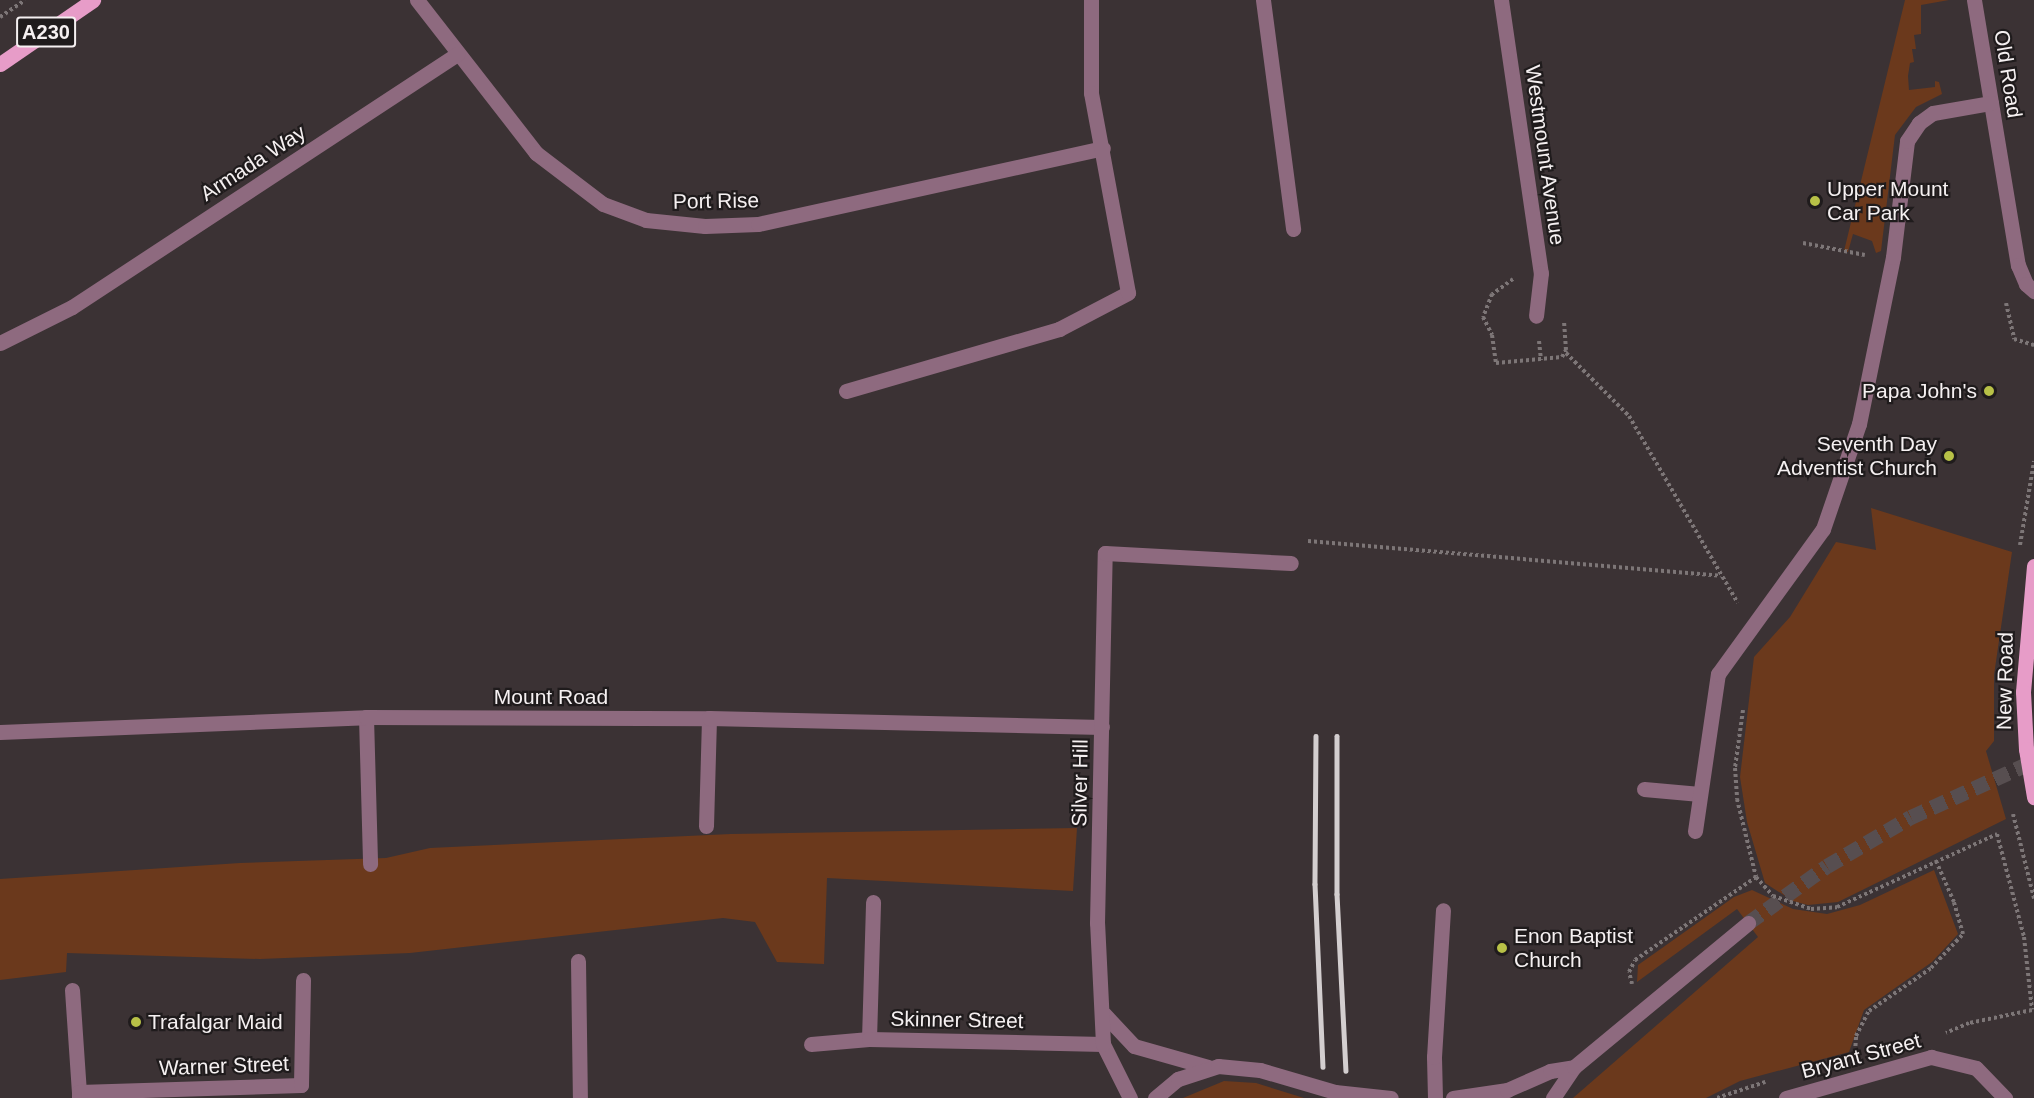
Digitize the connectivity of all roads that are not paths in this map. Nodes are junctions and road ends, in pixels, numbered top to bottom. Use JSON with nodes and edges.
{"nodes":[{"id":1,"x":93,"y":0,"type":"edge"},
{"id":2,"x":417,"y":0,"type":"edge"},
{"id":3,"x":1091,"y":0,"type":"edge"},
{"id":4,"x":1263,"y":0,"type":"edge"},
{"id":5,"x":1501,"y":0,"type":"edge"},
{"id":6,"x":1974,"y":0,"type":"edge"},
{"id":7,"x":457,"y":54,"type":"junction"},
{"id":8,"x":0,"y":64,"type":"edge"},
{"id":9,"x":1991,"y":104,"type":"junction"},
{"id":10,"x":1103,"y":148,"type":"junction"},
{"id":11,"x":1293,"y":229,"type":"dead end"},
{"id":12,"x":2034,"y":291,"type":"edge"},
{"id":13,"x":1536,"y":316,"type":"dead end"},
{"id":14,"x":0,"y":343,"type":"edge"},
{"id":15,"x":846,"y":391,"type":"dead end"},
{"id":16,"x":1291,"y":563,"type":"dead end"},
{"id":17,"x":2034,"y":566,"type":"edge"},
{"id":18,"x":366,"y":717,"type":"junction"},
{"id":19,"x":709,"y":718,"type":"junction"},
{"id":20,"x":1102,"y":727,"type":"junction"},
{"id":21,"x":0,"y":732,"type":"edge"},
{"id":22,"x":1644,"y":789,"type":"dead end"},
{"id":23,"x":1700,"y":794,"type":"junction"},
{"id":24,"x":2034,"y":797,"type":"edge"},
{"id":25,"x":706,"y":826,"type":"dead end"},
{"id":26,"x":1695,"y":831,"type":"dead end"},
{"id":27,"x":370,"y":864,"type":"dead end"},
{"id":28,"x":873,"y":902,"type":"dead end"},
{"id":29,"x":1443,"y":910,"type":"dead end"},
{"id":30,"x":1748,"y":923,"type":"tunnel mouth"},
{"id":31,"x":578,"y":961,"type":"dead end"},
{"id":32,"x":303,"y":980,"type":"dead end"},
{"id":33,"x":72,"y":990,"type":"dead end"},
{"id":34,"x":1104,"y":1014,"type":"junction"},
{"id":35,"x":869,"y":1039,"type":"junction"},
{"id":36,"x":811,"y":1044,"type":"dead end"},
{"id":37,"x":1103,"y":1044,"type":"junction"},
{"id":38,"x":1208,"y":1067,"type":"junction"},
{"id":39,"x":1574,"y":1067,"type":"junction"},
{"id":40,"x":79,"y":1095,"type":"edge"},
{"id":41,"x":580,"y":1098,"type":"edge"},
{"id":42,"x":1130,"y":1098,"type":"edge"},
{"id":43,"x":1155,"y":1098,"type":"edge"},
{"id":44,"x":1390,"y":1098,"type":"edge"},
{"id":45,"x":1435,"y":1098,"type":"edge"},
{"id":46,"x":1453,"y":1098,"type":"edge"},
{"id":47,"x":1553,"y":1098,"type":"edge"},
{"id":48,"x":1786,"y":1098,"type":"edge"},
{"id":49,"x":2005,"y":1098,"type":"edge"}],
"edges":[{"from":1,"to":8,"type":"main road","number":"A230"},
{"from":2,"to":7,"type":"street","name":"Port Rise"},
{"from":3,"to":10,"type":"street"},
{"from":4,"to":11,"type":"street"},
{"from":5,"to":13,"type":"street","name":"Westmount Avenue"},
{"from":6,"to":9,"type":"street","name":"Old Road"},
{"from":7,"to":10,"type":"street","name":"Port Rise"},
{"from":7,"to":14,"type":"street","name":"Armada Way"},
{"from":9,"to":12,"type":"street","name":"Old Road"},
{"from":9,"to":23,"type":"street"},
{"from":10,"to":15,"type":"street"},
{"from":16,"to":20,"type":"street","name":"Silver Hill"},
{"from":17,"to":24,"type":"main road","name":"New Road"},
{"from":18,"to":19,"type":"street","name":"Mount Road"},
{"from":18,"to":21,"type":"street","name":"Mount Road"},
{"from":18,"to":27,"type":"street"},
{"from":19,"to":20,"type":"street","name":"Mount Road"},
{"from":19,"to":25,"type":"street"},
{"from":20,"to":34,"type":"street","name":"Silver Hill"},
{"from":22,"to":23,"type":"street"},
{"from":23,"to":26,"type":"street"},
{"from":28,"to":35,"type":"street"},
{"from":29,"to":45,"type":"street"},
{"from":30,"to":39,"type":"street"},
{"from":31,"to":41,"type":"street"},
{"from":32,"to":40,"type":"street","name":"Warner Street"},
{"from":33,"to":40,"type":"street","name":"Warner Street"},
{"from":34,"to":37,"type":"street","name":"Silver Hill"},
{"from":34,"to":38,"type":"street"},
{"from":35,"to":36,"type":"street","name":"Skinner Street"},
{"from":35,"to":37,"type":"street","name":"Skinner Street"},
{"from":37,"to":42,"type":"street","name":"Silver Hill"},
{"from":38,"to":43,"type":"street"},
{"from":38,"to":44,"type":"street"},
{"from":39,"to":46,"type":"street"},
{"from":39,"to":47,"type":"street"},
{"from":48,"to":49,"type":"street","name":"Bryant Street"}]}
